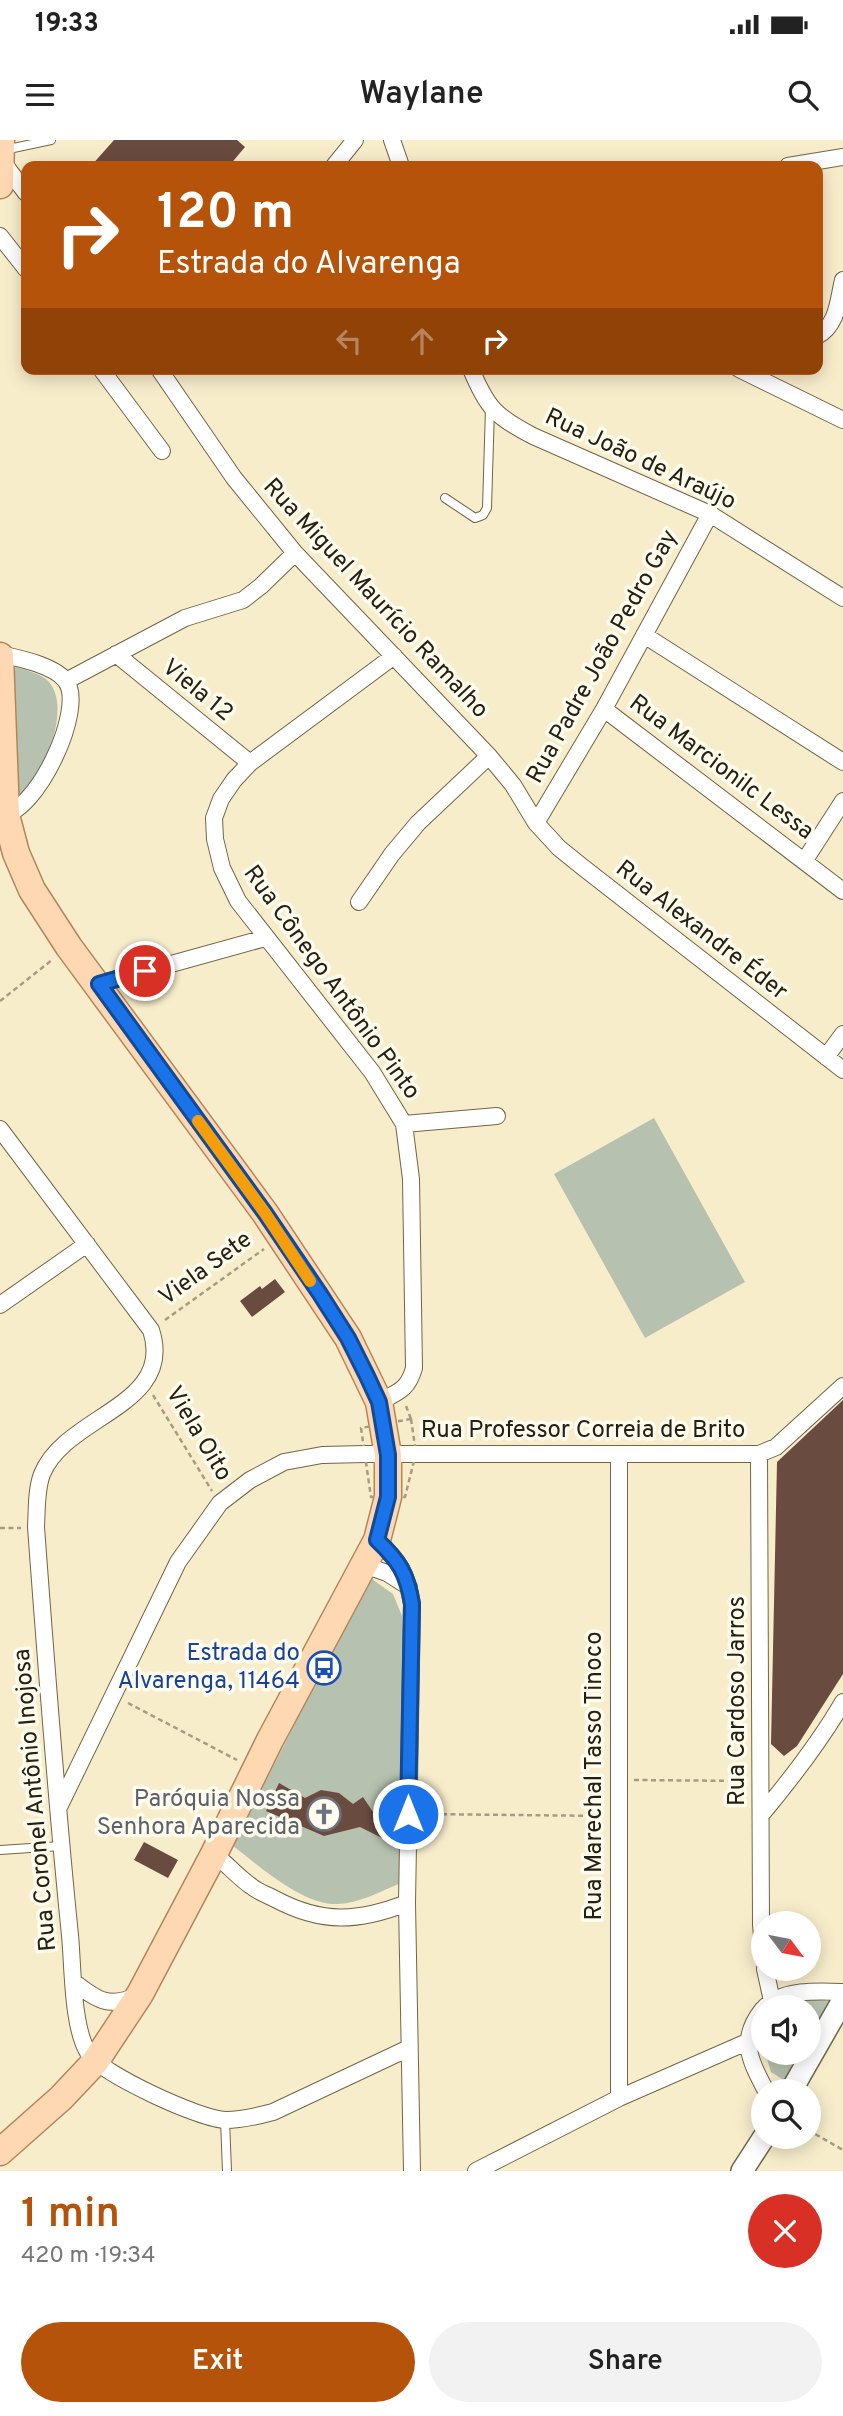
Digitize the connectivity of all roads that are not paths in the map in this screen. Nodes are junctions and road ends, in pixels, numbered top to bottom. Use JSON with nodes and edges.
{"nodes":[{"id":1,"x":51,"y":140,"type":"edge"},
{"id":2,"x":355,"y":140,"type":"edge"},
{"id":3,"x":392,"y":140,"type":"edge"},
{"id":4,"x":1,"y":150,"type":"edge"},
{"id":5,"x":843,"y":157,"type":"edge"},
{"id":6,"x":338,"y":161,"type":"edge"},
{"id":7,"x":399,"y":161,"type":"edge"},
{"id":8,"x":819,"y":161,"type":"edge"},
{"id":9,"x":21,"y":184,"type":"edge"},
{"id":10,"x":0,"y":185,"type":"edge"},
{"id":11,"x":0,"y":236,"type":"edge"},
{"id":12,"x":21,"y":263,"type":"edge"},
{"id":13,"x":843,"y":280,"type":"edge"},
{"id":14,"x":823,"y":331,"type":"edge"},
{"id":15,"x":105,"y":375,"type":"edge"},
{"id":16,"x":167,"y":375,"type":"edge"},
{"id":17,"x":473,"y":375,"type":"edge"},
{"id":18,"x":751,"y":375,"type":"edge"},
{"id":19,"x":490,"y":408,"type":"junction"},
{"id":20,"x":843,"y":421,"type":"edge"},
{"id":21,"x":162,"y":451,"type":"dead end"},
{"id":22,"x":445,"y":498,"type":"dead end"},
{"id":23,"x":710,"y":514,"type":"junction"},
{"id":24,"x":295,"y":553,"type":"junction"},
{"id":25,"x":843,"y":598,"type":"edge"},
{"id":26,"x":644,"y":635,"type":"junction"},
{"id":27,"x":116,"y":654,"type":"junction"},
{"id":28,"x":0,"y":655,"type":"edge"},
{"id":29,"x":394,"y":656,"type":"junction"},
{"id":30,"x":66,"y":681,"type":"junction"},
{"id":31,"x":604,"y":709,"type":"junction"},
{"id":32,"x":489,"y":756,"type":"junction"},
{"id":33,"x":843,"y":762,"type":"edge"},
{"id":34,"x":250,"y":763,"type":"junction"},
{"id":35,"x":843,"y":801,"type":"edge"},
{"id":36,"x":3,"y":815,"type":"edge"},
{"id":37,"x":536,"y":823,"type":"junction"},
{"id":38,"x":805,"y":860,"type":"junction"},
{"id":39,"x":843,"y":891,"type":"edge"},
{"id":40,"x":359,"y":902,"type":"dead end"},
{"id":41,"x":265,"y":938,"type":"junction"},
{"id":42,"x":99,"y":984,"type":"junction"},
{"id":43,"x":843,"y":1034,"type":"edge"},
{"id":44,"x":826,"y":1057,"type":"junction"},
{"id":45,"x":843,"y":1070,"type":"edge"},
{"id":46,"x":497,"y":1116,"type":"dead end"},
{"id":47,"x":404,"y":1124,"type":"junction"},
{"id":48,"x":0,"y":1129,"type":"edge"},
{"id":49,"x":87,"y":1244,"type":"junction"},
{"id":50,"x":0,"y":1305,"type":"edge"},
{"id":51,"x":843,"y":1386,"type":"edge"},
{"id":52,"x":379,"y":1402,"type":"junction"},
{"id":53,"x":619,"y":1454,"type":"junction"},
{"id":54,"x":760,"y":1454,"type":"junction"},
{"id":55,"x":388,"y":1455,"type":"junction"},
{"id":56,"x":377,"y":1540,"type":"junction"},
{"id":57,"x":363,"y":1565,"type":"junction"},
{"id":58,"x":409,"y":1587,"type":"junction"},
{"id":59,"x":843,"y":1702,"type":"edge"},
{"id":60,"x":58,"y":1810,"type":"junction"},
{"id":61,"x":761,"y":1815,"type":"junction"},
{"id":62,"x":61,"y":1846,"type":"junction"},
{"id":63,"x":0,"y":1850,"type":"edge"},
{"id":64,"x":215,"y":1854,"type":"junction"},
{"id":65,"x":407,"y":1903,"type":"junction"},
{"id":66,"x":762,"y":1911,"type":"edge"},
{"id":67,"x":75,"y":1982,"type":"junction"},
{"id":68,"x":843,"y":1992,"type":"edge"},
{"id":69,"x":140,"y":1994,"type":"junction"},
{"id":70,"x":795,"y":1995,"type":"edge"},
{"id":71,"x":843,"y":2000,"type":"edge"},
{"id":72,"x":751,"y":2031,"type":"edge"},
{"id":73,"x":747,"y":2042,"type":"junction"},
{"id":74,"x":409,"y":2048,"type":"junction"},
{"id":75,"x":96,"y":2062,"type":"junction"},
{"id":76,"x":760,"y":2079,"type":"edge"},
{"id":77,"x":798,"y":2079,"type":"edge"},
{"id":78,"x":618,"y":2098,"type":"junction"},
{"id":79,"x":225,"y":2120,"type":"junction"},
{"id":80,"x":756,"y":2149,"type":"edge"},
{"id":81,"x":0,"y":2152,"type":"edge"},
{"id":82,"x":227,"y":2171,"type":"edge"},
{"id":83,"x":412,"y":2171,"type":"edge"},
{"id":84,"x":476,"y":2171,"type":"edge"},
{"id":85,"x":742,"y":2171,"type":"edge"}],
"edges":[{"from":1,"to":4,"type":"lane"},
{"from":2,"to":6,"type":"street"},
{"from":3,"to":7,"type":"street"},
{"from":4,"to":9,"type":"street"},
{"from":4,"to":10,"type":"main road"},
{"from":5,"to":8,"type":"street"},
{"from":11,"to":12,"type":"street"},
{"from":13,"to":14,"type":"street"},
{"from":15,"to":21,"type":"street"},
{"from":16,"to":24,"type":"street","name":"Rua Miguel Maurício Ramalho"},
{"from":17,"to":19,"type":"street","name":"Rua João de Araújo"},
{"from":18,"to":20,"type":"street"},
{"from":19,"to":22,"type":"lane"},
{"from":19,"to":23,"type":"street","name":"Rua João de Araújo"},
{"from":23,"to":25,"type":"street","name":"Rua João de Araújo"},
{"from":23,"to":26,"type":"street","name":"Rua Padre João Pedro Gay"},
{"from":24,"to":27,"type":"street"},
{"from":24,"to":29,"type":"street","name":"Rua Miguel Maurício Ramalho"},
{"from":26,"to":31,"type":"street","name":"Rua Padre João Pedro Gay"},
{"from":26,"to":33,"type":"street"},
{"from":27,"to":30,"type":"street"},
{"from":27,"to":34,"type":"street","name":"Viela 12"},
{"from":28,"to":30,"type":"street"},
{"from":28,"to":36,"type":"main road"},
{"from":29,"to":32,"type":"street","name":"Rua Miguel Maurício Ramalho"},
{"from":29,"to":34,"type":"street","name":"Rua Cônego Antônio Pinto"},
{"from":30,"to":36,"type":"street"},
{"from":31,"to":37,"type":"street","name":"Rua Padre João Pedro Gay"},
{"from":31,"to":38,"type":"street","name":"Rua Marcionilc Lessa"},
{"from":32,"to":37,"type":"street","name":"Rua Miguel Maurício Ramalho"},
{"from":32,"to":40,"type":"street"},
{"from":34,"to":41,"type":"street","name":"Rua Cônego Antônio Pinto"},
{"from":35,"to":38,"type":"street"},
{"from":36,"to":42,"type":"main road"},
{"from":37,"to":44,"type":"street","name":"Rua Alexandre Éder"},
{"from":38,"to":39,"type":"street","name":"Rua Marcionilc Lessa"},
{"from":41,"to":42,"type":"street"},
{"from":41,"to":47,"type":"street","name":"Rua Cônego Antônio Pinto"},
{"from":42,"to":52,"type":"main road"},
{"from":43,"to":44,"type":"street"},
{"from":44,"to":45,"type":"street","name":"Rua Alexandre Éder"},
{"from":46,"to":47,"type":"street"},
{"from":47,"to":52,"type":"street","name":"Rua Cônego Antônio Pinto"},
{"from":48,"to":49,"type":"street"},
{"from":49,"to":50,"type":"street"},
{"from":49,"to":60,"type":"street","name":"Rua Coronel Antônio Inojosa"},
{"from":51,"to":54,"type":"street"},
{"from":52,"to":55,"type":"main road"},
{"from":53,"to":54,"type":"street","name":"Rua Professor Correia de Brito"},
{"from":53,"to":55,"type":"street","name":"Rua Professor Correia de Brito"},
{"from":53,"to":78,"type":"street","name":"Rua Marechal Tasso Tinoco"},
{"from":54,"to":61,"type":"street","name":"Rua Cardoso Jarros"},
{"from":55,"to":56,"type":"main road"},
{"from":55,"to":60,"type":"street","name":"Rua Professor Correia de Brito"},
{"from":56,"to":57,"type":"main road"},
{"from":56,"to":58,"type":"street"},
{"from":57,"to":58,"type":"street"},
{"from":57,"to":64,"type":"main road"},
{"from":58,"to":65,"type":"street"},
{"from":59,"to":61,"type":"street"},
{"from":60,"to":62,"type":"street","name":"Rua Coronel Antônio Inojosa"},
{"from":61,"to":66,"type":"street","name":"Rua Cardoso Jarros"},
{"from":62,"to":63,"type":"lane"},
{"from":62,"to":67,"type":"street","name":"Rua Coronel Antônio Inojosa"},
{"from":64,"to":65,"type":"street"},
{"from":64,"to":69,"type":"main road"},
{"from":65,"to":74,"type":"street"},
{"from":67,"to":69,"type":"street","name":"Rua Coronel Antônio Inojosa"},
{"from":67,"to":75,"type":"street","name":"Rua Coronel Antônio Inojosa"},
{"from":68,"to":70,"type":"street"},
{"from":69,"to":75,"type":"main road"},
{"from":71,"to":77,"type":"street"},
{"from":72,"to":73,"type":"street"},
{"from":73,"to":76,"type":"street"},
{"from":73,"to":78,"type":"street"},
{"from":74,"to":79,"type":"street"},
{"from":74,"to":83,"type":"street"},
{"from":75,"to":79,"type":"street"},
{"from":75,"to":81,"type":"main road"},
{"from":78,"to":84,"type":"street"},
{"from":79,"to":82,"type":"lane"},
{"from":80,"to":85,"type":"street"}]}
